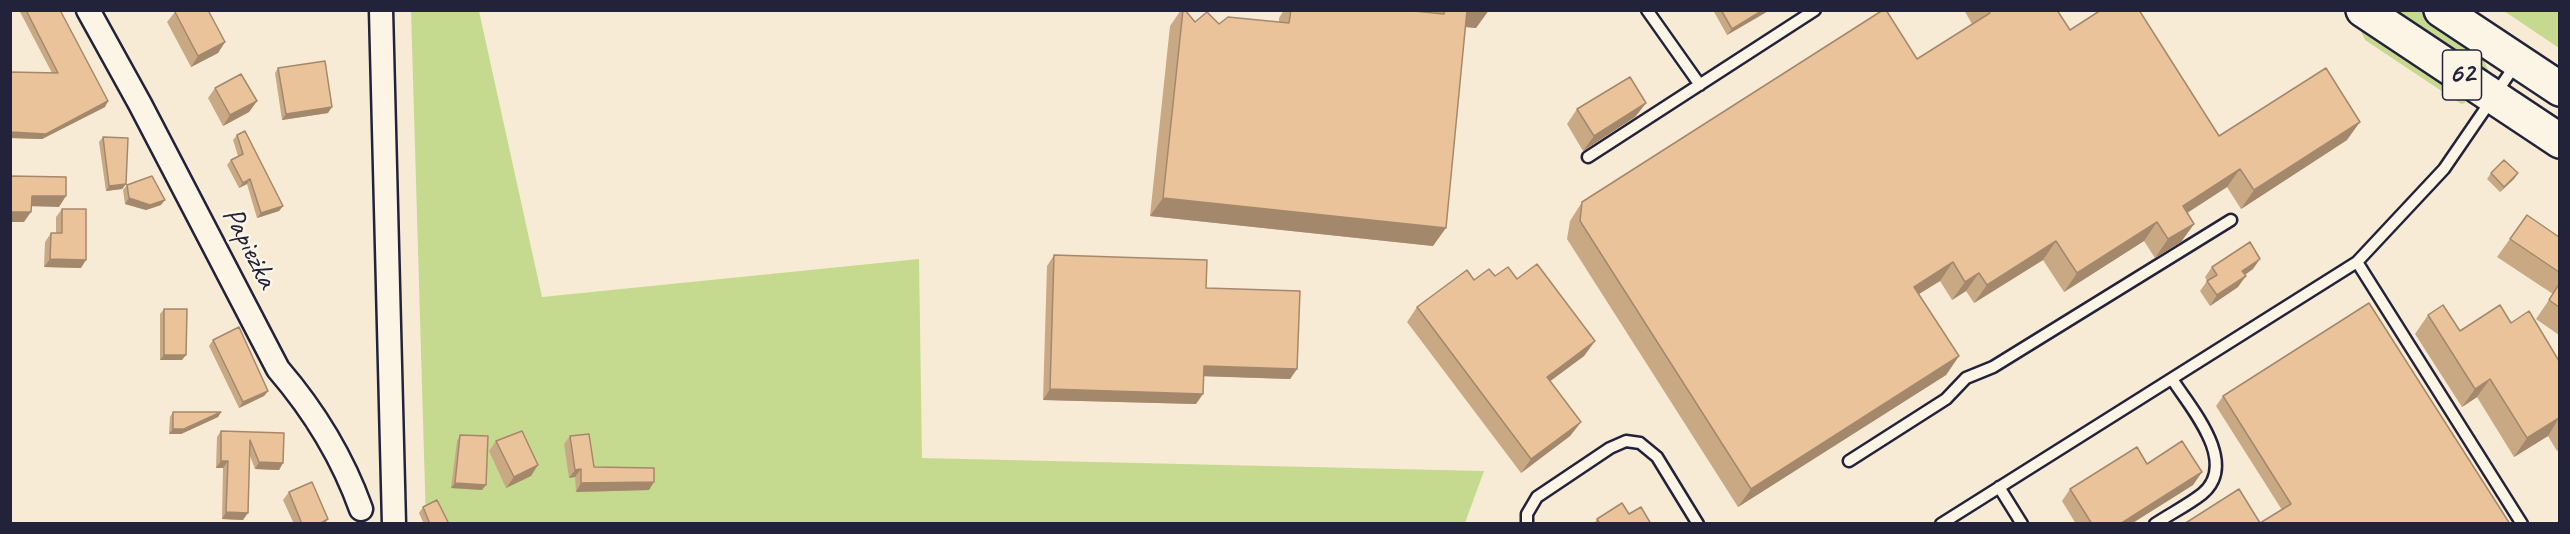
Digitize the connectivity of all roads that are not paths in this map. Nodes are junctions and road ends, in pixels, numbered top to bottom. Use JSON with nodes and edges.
{"nodes":[{"id":1,"x":88,"y":10,"type":"edge"},
{"id":2,"x":381,"y":10,"type":"edge"},
{"id":3,"x":1647,"y":10,"type":"edge"},
{"id":4,"x":1815,"y":10,"type":"edge"},
{"id":5,"x":2363,"y":10,"type":"edge"},
{"id":6,"x":2441,"y":10,"type":"edge"},
{"id":7,"x":2518,"y":62,"type":"junction"},
{"id":8,"x":1700,"y":85,"type":"junction"},
{"id":9,"x":2559,"y":90,"type":"edge"},
{"id":10,"x":2494,"y":96,"type":"junction"},
{"id":11,"x":2559,"y":141,"type":"edge"},
{"id":12,"x":1588,"y":156,"type":"dead end"},
{"id":13,"x":2231,"y":220,"type":"dead end"},
{"id":14,"x":2357,"y":262,"type":"junction"},
{"id":15,"x":2172,"y":379,"type":"junction"},
{"id":16,"x":1849,"y":461,"type":"dead end"},
{"id":17,"x":1999,"y":487,"type":"junction"},
{"id":18,"x":361,"y":509,"type":"dead end"},
{"id":19,"x":394,"y":524,"type":"edge"},
{"id":20,"x":1527,"y":524,"type":"edge"},
{"id":21,"x":1698,"y":524,"type":"edge"},
{"id":22,"x":1941,"y":524,"type":"edge"},
{"id":23,"x":2022,"y":524,"type":"edge"},
{"id":24,"x":2155,"y":524,"type":"edge"},
{"id":25,"x":2522,"y":524,"type":"edge"}],
"edges":[{"from":1,"to":18,"type":"street","name":"Papieżka"},
{"from":2,"to":19,"type":"street"},
{"from":3,"to":8,"type":"lane"},
{"from":4,"to":8,"type":"lane"},
{"from":5,"to":10,"type":"main road","number":"62"},
{"from":6,"to":7,"type":"main road","number":"62"},
{"from":7,"to":9,"type":"main road","number":"62"},
{"from":7,"to":10,"type":"lane"},
{"from":8,"to":12,"type":"lane"},
{"from":10,"to":11,"type":"main road","number":"62"},
{"from":10,"to":14,"type":"lane"},
{"from":13,"to":16,"type":"lane"},
{"from":14,"to":15,"type":"lane"},
{"from":14,"to":25,"type":"lane"},
{"from":15,"to":17,"type":"lane"},
{"from":15,"to":24,"type":"lane"},
{"from":17,"to":22,"type":"lane"},
{"from":17,"to":23,"type":"lane"},
{"from":20,"to":21,"type":"lane"}]}
